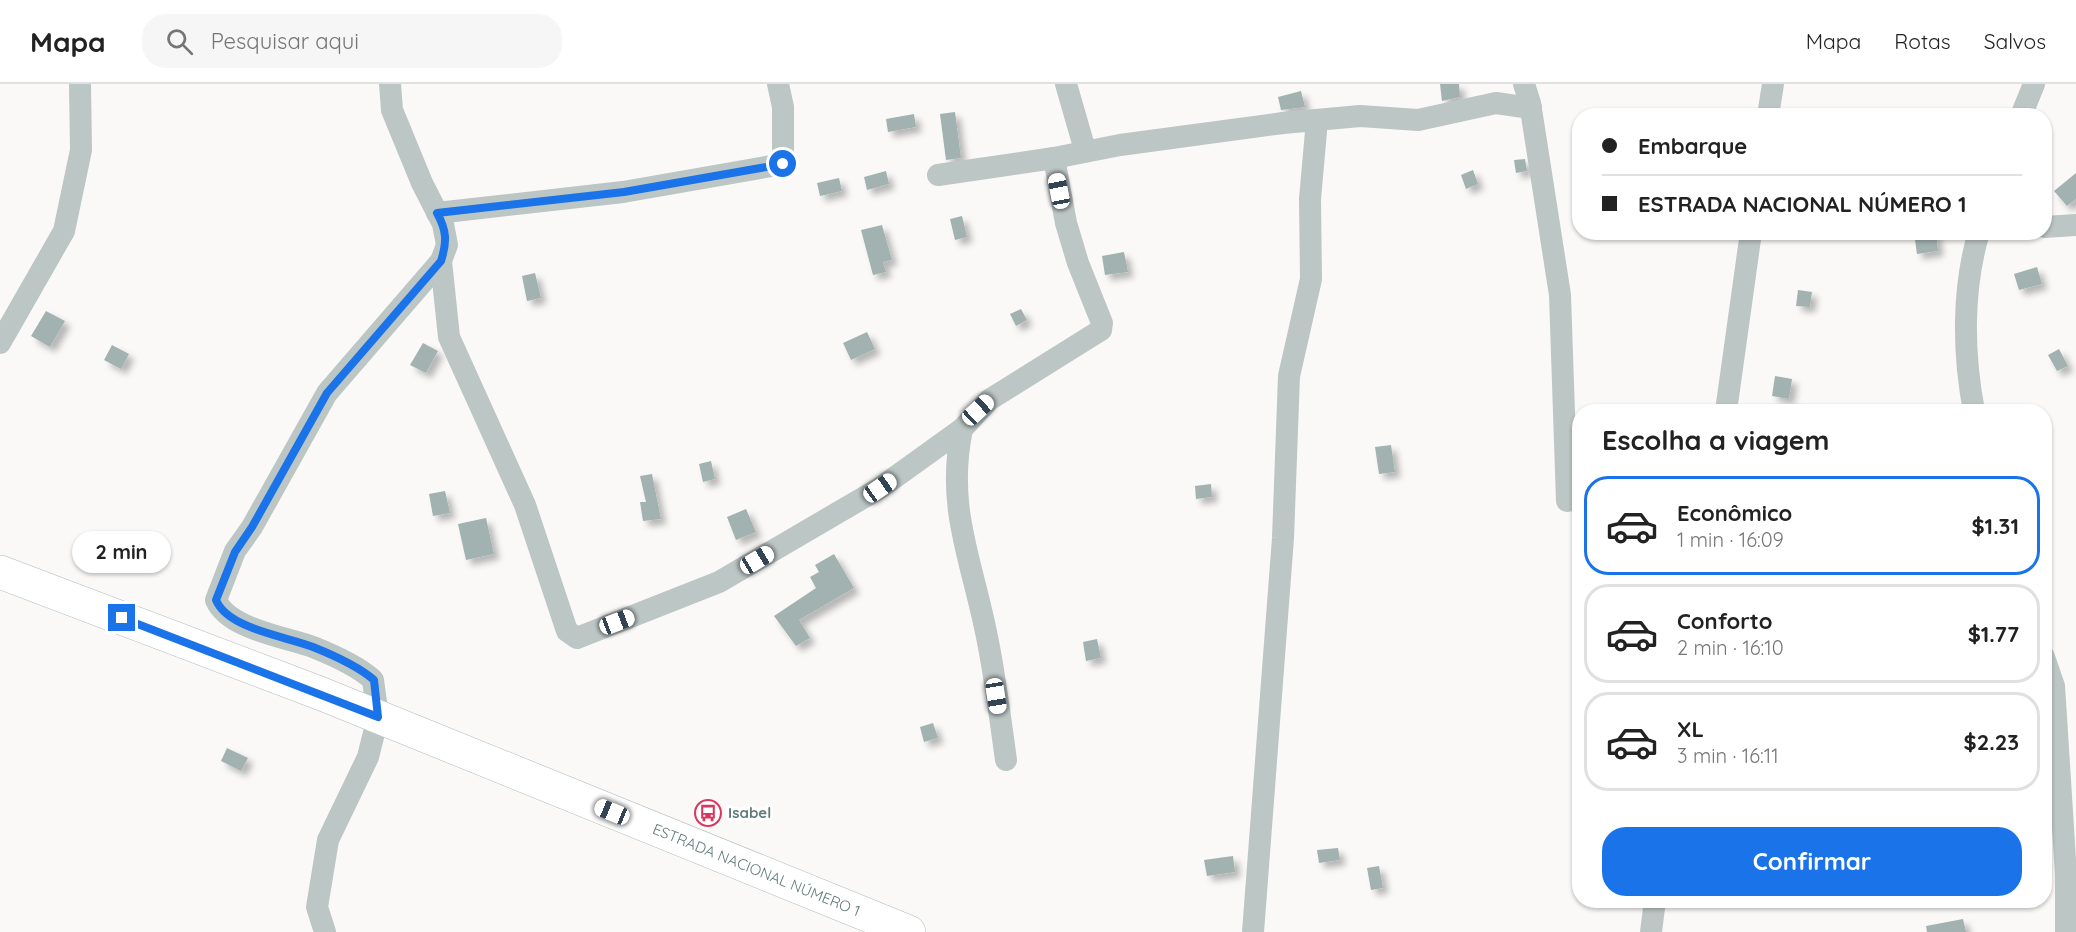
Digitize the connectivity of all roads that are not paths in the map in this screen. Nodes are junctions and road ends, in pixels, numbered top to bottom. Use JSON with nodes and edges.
{"nodes":[{"id":1,"x":80,"y":84,"type":"edge"},
{"id":2,"x":390,"y":84,"type":"edge"},
{"id":3,"x":778,"y":84,"type":"edge"},
{"id":4,"x":1066,"y":84,"type":"edge"},
{"id":5,"x":1514,"y":84,"type":"edge"},
{"id":6,"x":1524,"y":84,"type":"edge"},
{"id":7,"x":1773,"y":84,"type":"edge"},
{"id":8,"x":2034,"y":84,"type":"edge"},
{"id":9,"x":1496,"y":103,"type":"junction"},
{"id":10,"x":1531,"y":108,"type":"junction"},
{"id":11,"x":1769,"y":108,"type":"edge"},
{"id":12,"x":2024,"y":108,"type":"edge"},
{"id":13,"x":1317,"y":120,"type":"junction"},
{"id":14,"x":1085,"y":150,"type":"junction"},
{"id":15,"x":1053,"y":158,"type":"junction"},
{"id":16,"x":938,"y":175,"type":"dead end"},
{"id":17,"x":437,"y":213,"type":"junction"},
{"id":18,"x":2076,"y":225,"type":"edge"},
{"id":19,"x":2052,"y":226,"type":"edge"},
{"id":20,"x":1750,"y":240,"type":"edge"},
{"id":21,"x":1977,"y":240,"type":"edge"},
{"id":22,"x":441,"y":261,"type":"junction"},
{"id":23,"x":0,"y":343,"type":"edge"},
{"id":24,"x":1727,"y":404,"type":"edge"},
{"id":25,"x":1973,"y":404,"type":"edge"},
{"id":26,"x":962,"y":429,"type":"junction"},
{"id":27,"x":1567,"y":501,"type":"dead end"},
{"id":28,"x":0,"y":572,"type":"edge"},
{"id":29,"x":2052,"y":680,"type":"edge"},
{"id":30,"x":378,"y":717,"type":"junction"},
{"id":31,"x":1006,"y":760,"type":"dead end"},
{"id":32,"x":1654,"y":908,"type":"edge"},
{"id":33,"x":325,"y":932,"type":"edge"},
{"id":34,"x":909,"y":932,"type":"edge"},
{"id":35,"x":1253,"y":932,"type":"edge"},
{"id":36,"x":1651,"y":932,"type":"edge"},
{"id":37,"x":2066,"y":932,"type":"edge"}],
"edges":[{"from":1,"to":23,"type":"street"},
{"from":2,"to":17,"type":"street"},
{"from":3,"to":17,"type":"street"},
{"from":4,"to":14,"type":"street"},
{"from":5,"to":9,"type":"street"},
{"from":6,"to":10,"type":"street"},
{"from":7,"to":11,"type":"street"},
{"from":8,"to":12,"type":"street"},
{"from":9,"to":10,"type":"street"},
{"from":9,"to":13,"type":"street"},
{"from":10,"to":27,"type":"street"},
{"from":13,"to":14,"type":"street"},
{"from":13,"to":35,"type":"street"},
{"from":14,"to":15,"type":"street"},
{"from":15,"to":16,"type":"street"},
{"from":15,"to":26,"type":"street"},
{"from":17,"to":22,"type":"street"},
{"from":18,"to":19,"type":"street"},
{"from":20,"to":24,"type":"street"},
{"from":21,"to":25,"type":"street"},
{"from":22,"to":26,"type":"street"},
{"from":22,"to":30,"type":"street"},
{"from":26,"to":31,"type":"street"},
{"from":28,"to":30,"type":"highway","name":"ESTRADA NACIONAL NÚMERO 1"},
{"from":29,"to":37,"type":"street"},
{"from":30,"to":33,"type":"street"},
{"from":30,"to":34,"type":"highway","name":"ESTRADA NACIONAL NÚMERO 1"},
{"from":32,"to":36,"type":"street"}]}
